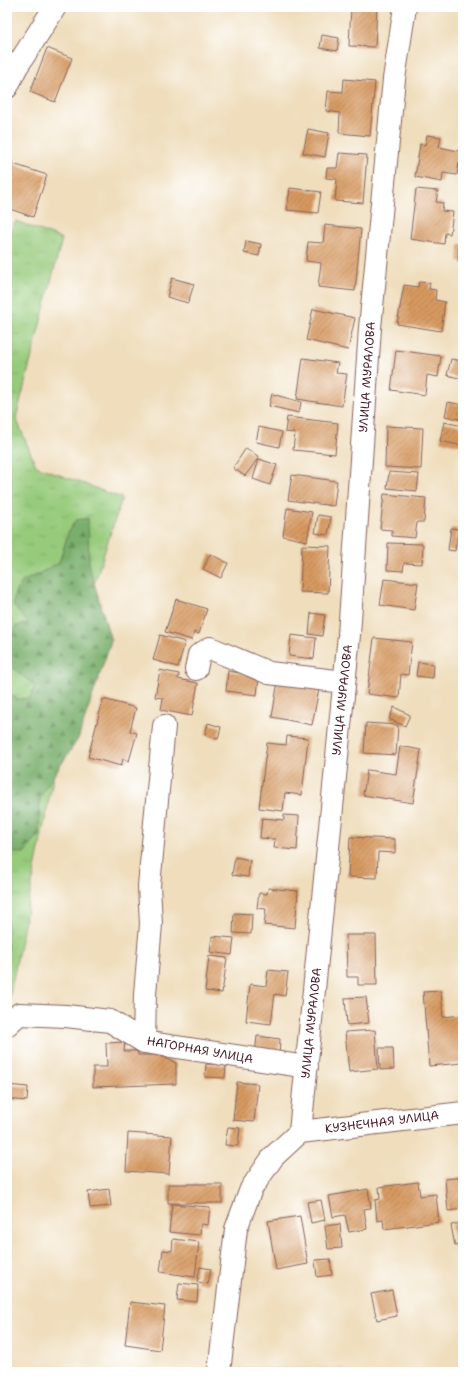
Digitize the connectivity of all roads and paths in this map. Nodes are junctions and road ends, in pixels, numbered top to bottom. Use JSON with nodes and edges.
{"nodes":[{"id":1,"x":55,"y":7,"type":"edge"},
{"id":2,"x":405,"y":7,"type":"edge"},
{"id":3,"x":7,"y":87,"type":"edge"},
{"id":4,"x":196,"y":669,"type":"dead end"},
{"id":5,"x":344,"y":682,"type":"junction"},
{"id":6,"x":164,"y":726,"type":"dead end"},
{"id":7,"x":7,"y":1025,"type":"edge"},
{"id":8,"x":144,"y":1042,"type":"junction"},
{"id":9,"x":307,"y":1068,"type":"junction"},
{"id":10,"x":463,"y":1113,"type":"edge"},
{"id":11,"x":300,"y":1132,"type":"junction"},
{"id":12,"x":220,"y":1363,"type":"edge"},
{"id":13,"x":207,"y":1372,"type":"edge"}],
"edges":[{"from":1,"to":3,"type":"street"},
{"from":2,"to":5,"type":"street","name":"УЛИЦА МУРАЛОВА"},
{"from":4,"to":5,"type":"street"},
{"from":5,"to":9,"type":"street","name":"УЛИЦА МУРАЛОВА"},
{"from":6,"to":8,"type":"street"},
{"from":7,"to":8,"type":"street","name":"НАГОРНАЯ УЛИЦА"},
{"from":8,"to":9,"type":"street","name":"НАГОРНАЯ УЛИЦА"},
{"from":9,"to":11,"type":"street","name":"УЛИЦА МУРАЛОВА"},
{"from":10,"to":11,"type":"street","name":"КУЗНЕЧНАЯ УЛИЦА"},
{"from":11,"to":12,"type":"street"},
{"from":12,"to":13,"type":"street"}]}
